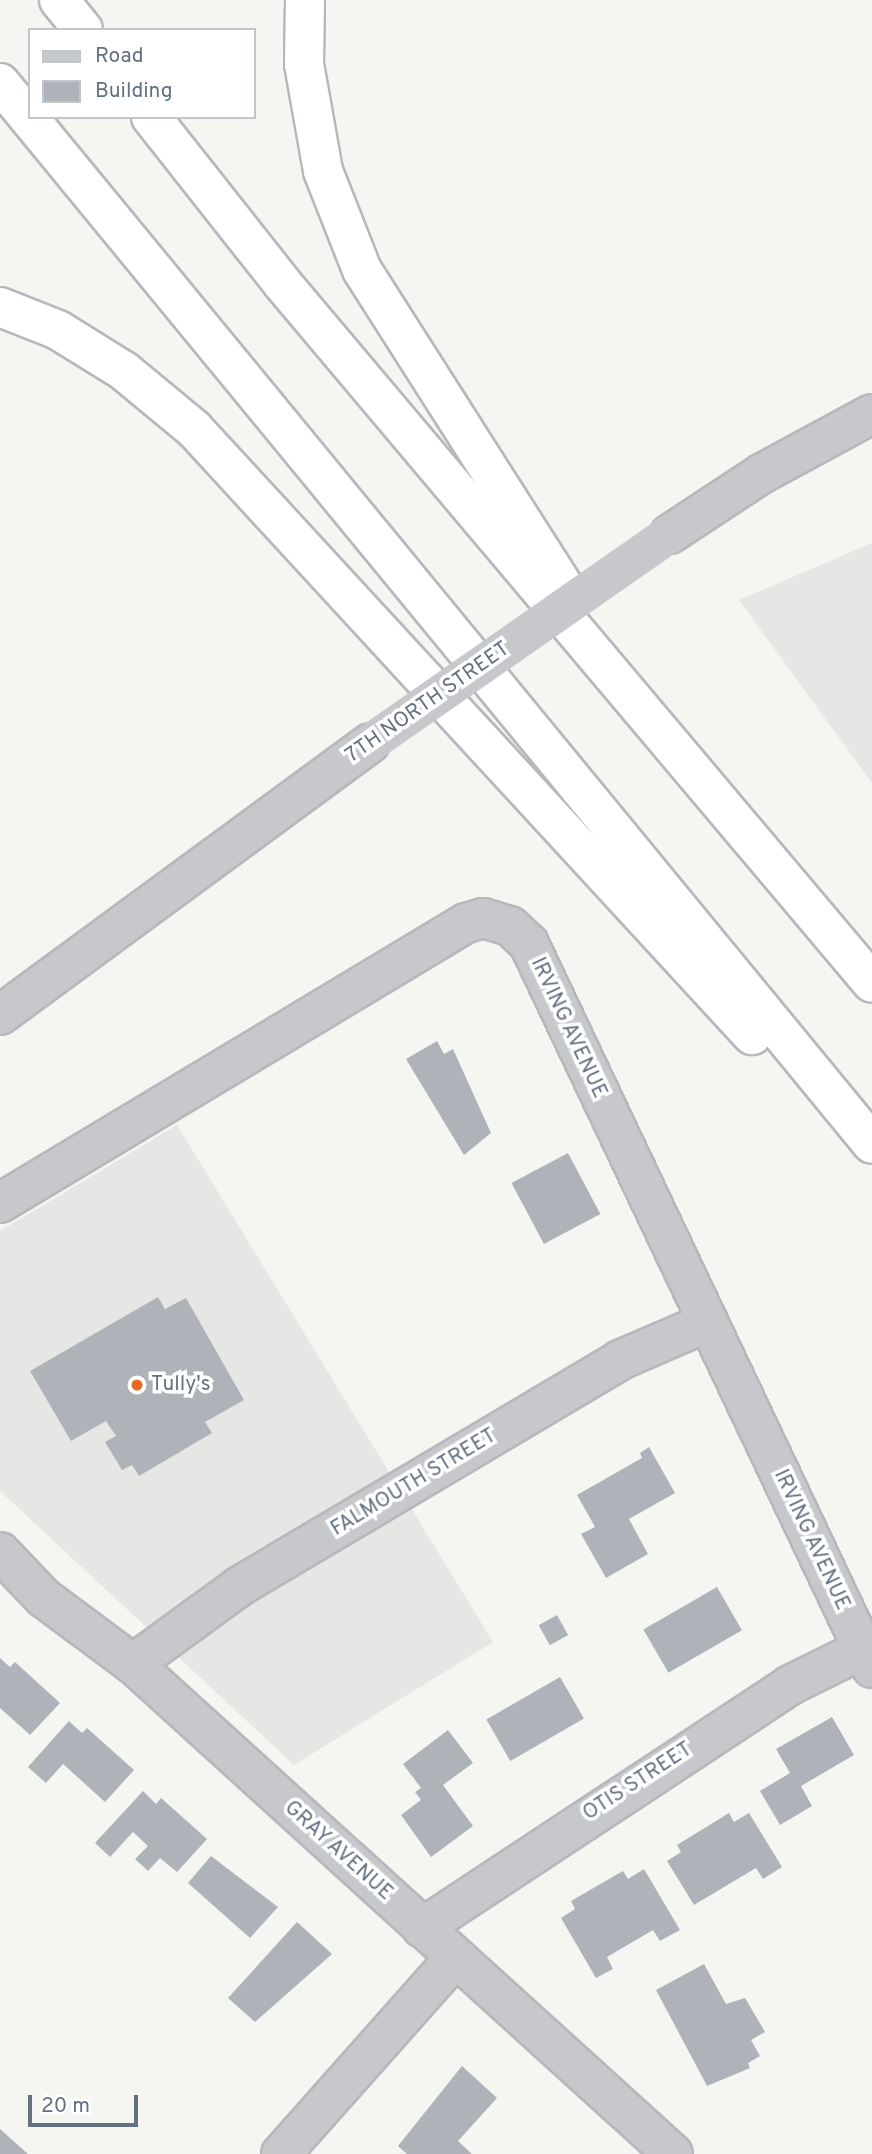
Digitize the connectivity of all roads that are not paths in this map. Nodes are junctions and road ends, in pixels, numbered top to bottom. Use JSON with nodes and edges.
{"nodes":[{"id":1,"x":59,"y":0,"type":"edge"},
{"id":2,"x":305,"y":0,"type":"edge"},
{"id":3,"x":81,"y":28,"type":"edge"},
{"id":4,"x":0,"y":83,"type":"edge"},
{"id":5,"x":28,"y":117,"type":"edge"},
{"id":6,"x":30,"y":119,"type":"edge"},
{"id":7,"x":153,"y":119,"type":"edge"},
{"id":8,"x":0,"y":307,"type":"edge"},
{"id":9,"x":872,"y":414,"type":"edge"},
{"id":10,"x":670,"y":748,"type":"junction"},
{"id":11,"x":872,"y":983,"type":"edge"},
{"id":12,"x":0,"y":1015,"type":"edge"},
{"id":13,"x":872,"y":1144,"type":"edge"},
{"id":14,"x":872,"y":1166,"type":"edge"},
{"id":15,"x":0,"y":1203,"type":"edge"},
{"id":16,"x":708,"y":1322,"type":"junction"},
{"id":17,"x":0,"y":1552,"type":"edge"},
{"id":18,"x":867,"y":1658,"type":"edge"},
{"id":19,"x":133,"y":1664,"type":"junction"},
{"id":20,"x":422,"y":1928,"type":"junction"},
{"id":21,"x":455,"y":1958,"type":"junction"},
{"id":22,"x":281,"y":2154,"type":"edge"},
{"id":23,"x":673,"y":2154,"type":"edge"}],
"edges":[{"from":1,"to":3,"type":"highway"},
{"from":2,"to":10,"type":"highway"},
{"from":4,"to":5,"type":"highway"},
{"from":6,"to":13,"type":"highway"},
{"from":7,"to":10,"type":"highway"},
{"from":8,"to":14,"type":"highway"},
{"from":9,"to":12,"type":"street","name":"7TH NORTH STREET","bridge":true},
{"from":10,"to":11,"type":"highway"},
{"from":15,"to":16,"type":"street","name":"IRVING AVENUE"},
{"from":16,"to":18,"type":"street","name":"IRVING AVENUE"},
{"from":16,"to":19,"type":"street","name":"FALMOUTH STREET"},
{"from":17,"to":19,"type":"street","name":"GRAY AVENUE"},
{"from":18,"to":20,"type":"street","name":"OTIS STREET"},
{"from":19,"to":20,"type":"street","name":"GRAY AVENUE"},
{"from":20,"to":21,"type":"street","name":"GRAY AVENUE"},
{"from":21,"to":22,"type":"street"},
{"from":21,"to":23,"type":"street","name":"GRAY AVENUE"}]}
